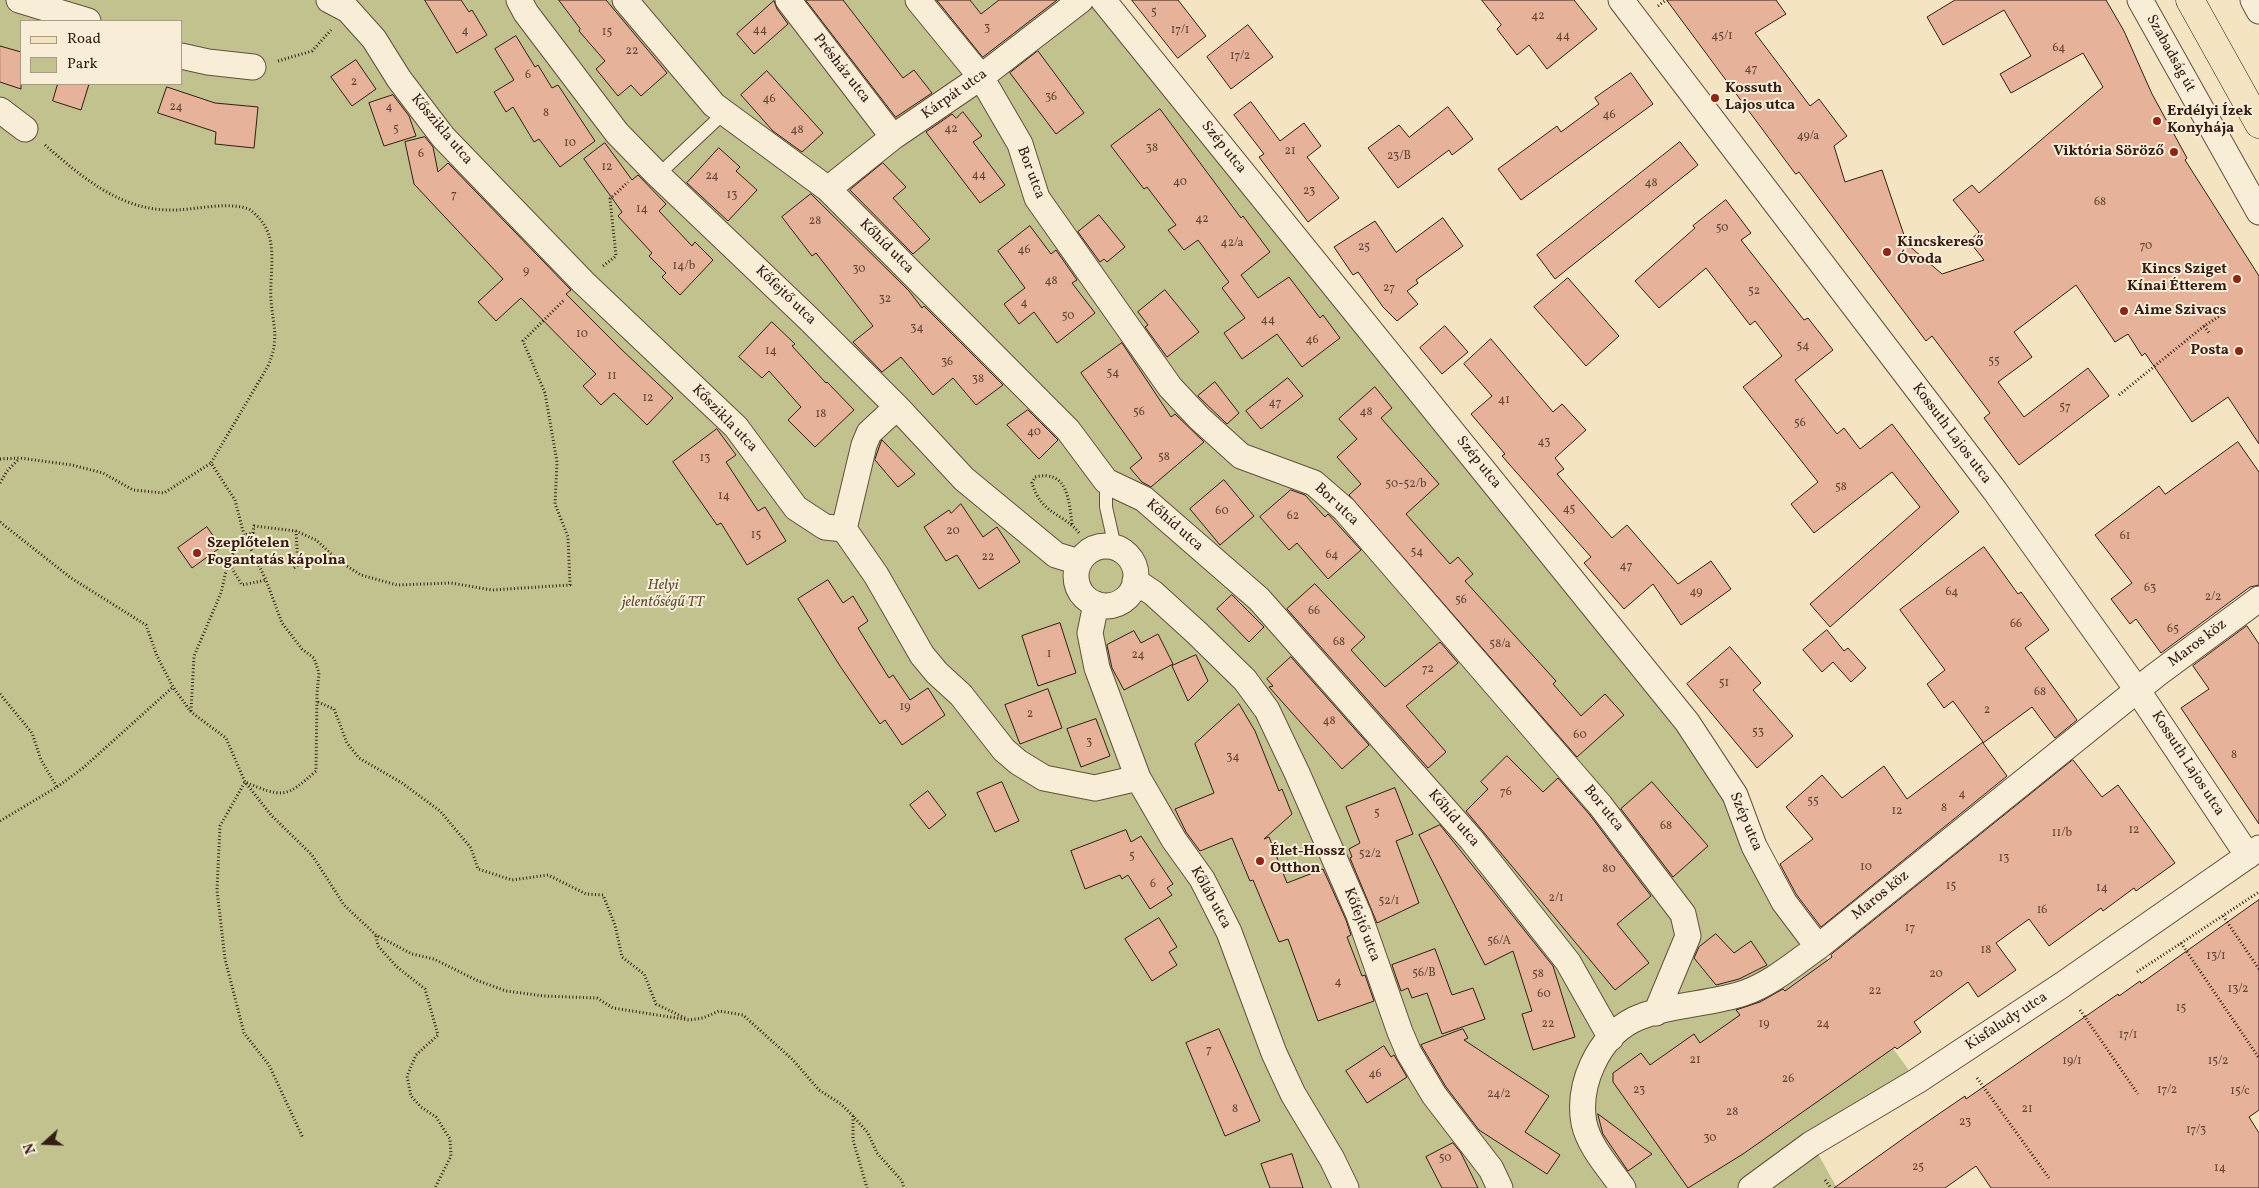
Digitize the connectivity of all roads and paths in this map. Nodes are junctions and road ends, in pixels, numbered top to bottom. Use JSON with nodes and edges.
{"nodes":[{"id":1,"x":19,"y":0,"type":"edge"},
{"id":2,"x":519,"y":0,"type":"edge"},
{"id":3,"x":625,"y":0,"type":"edge"},
{"id":4,"x":788,"y":0,"type":"edge"},
{"id":5,"x":918,"y":0,"type":"edge"},
{"id":6,"x":1081,"y":0,"type":"edge"},
{"id":7,"x":1103,"y":0,"type":"edge"},
{"id":8,"x":1621,"y":0,"type":"edge"},
{"id":9,"x":1666,"y":0,"type":"edge"},
{"id":10,"x":2140,"y":0,"type":"edge"},
{"id":11,"x":2190,"y":0,"type":"edge"},
{"id":12,"x":2253,"y":0,"type":"edge"},
{"id":13,"x":338,"y":5,"type":"edge"},
{"id":14,"x":1657,"y":7,"type":"dead end"},
{"id":15,"x":2259,"y":12,"type":"edge"},
{"id":16,"x":85,"y":20,"type":"edge"},
{"id":17,"x":182,"y":56,"type":"edge"},
{"id":18,"x":253,"y":67,"type":"joint"},
{"id":19,"x":981,"y":77,"type":"junction"},
{"id":20,"x":0,"y":110,"type":"edge"},
{"id":21,"x":724,"y":113,"type":"junction"},
{"id":22,"x":2259,"y":124,"type":"edge"},
{"id":23,"x":25,"y":129,"type":"joint"},
{"id":24,"x":893,"y":137,"type":"junction"},
{"id":25,"x":654,"y":171,"type":"junction"},
{"id":26,"x":828,"y":188,"type":"junction"},
{"id":27,"x":2259,"y":212,"type":"edge"},
{"id":28,"x":583,"y":282,"type":"junction"},
{"id":29,"x":2226,"y":312,"type":"dead end"},
{"id":30,"x":543,"y":322,"type":"dead end"},
{"id":31,"x":2204,"y":326,"type":"junction"},
{"id":32,"x":2210,"y":334,"type":"dead end"},
{"id":33,"x":2119,"y":395,"type":"dead end"},
{"id":34,"x":897,"y":407,"type":"junction"},
{"id":35,"x":20,"y":458,"type":"junction"},
{"id":36,"x":0,"y":459,"type":"edge"},
{"id":37,"x":211,"y":463,"type":"junction"},
{"id":38,"x":1106,"y":481,"type":"junction"},
{"id":39,"x":0,"y":483,"type":"edge"},
{"id":40,"x":0,"y":522,"type":"edge"},
{"id":41,"x":1072,"y":524,"type":"junction"},
{"id":42,"x":844,"y":529,"type":"junction"},
{"id":43,"x":296,"y":531,"type":"junction"},
{"id":44,"x":244,"y":535,"type":"junction"},
{"id":45,"x":1095,"y":553,"type":"junction"},
{"id":46,"x":228,"y":562,"type":"junction"},
{"id":47,"x":294,"y":568,"type":"dead end"},
{"id":48,"x":266,"y":580,"type":"junction"},
{"id":49,"x":1136,"y":581,"type":"junction"},
{"id":50,"x":2259,"y":599,"type":"edge"},
{"id":51,"x":1096,"y":604,"type":"junction"},
{"id":52,"x":173,"y":687,"type":"junction"},
{"id":53,"x":2138,"y":691,"type":"junction"},
{"id":54,"x":0,"y":694,"type":"edge"},
{"id":55,"x":318,"y":702,"type":"junction"},
{"id":56,"x":191,"y":712,"type":"junction"},
{"id":57,"x":1138,"y":778,"type":"junction"},
{"id":58,"x":245,"y":782,"type":"junction"},
{"id":59,"x":57,"y":787,"type":"junction"},
{"id":60,"x":0,"y":821,"type":"edge"},
{"id":61,"x":2253,"y":852,"type":"edge"},
{"id":62,"x":2259,"y":892,"type":"edge"},
{"id":63,"x":2223,"y":916,"type":"junction"},
{"id":64,"x":376,"y":935,"type":"junction"},
{"id":65,"x":2182,"y":943,"type":"junction"},
{"id":66,"x":1818,"y":947,"type":"junction"},
{"id":67,"x":2259,"y":969,"type":"edge"},
{"id":68,"x":2137,"y":972,"type":"dead end"},
{"id":69,"x":2080,"y":1010,"type":"dead end"},
{"id":70,"x":1656,"y":1013,"type":"junction"},
{"id":71,"x":689,"y":1020,"type":"junction"},
{"id":72,"x":1611,"y":1038,"type":"junction"},
{"id":73,"x":2259,"y":1058,"type":"edge"},
{"id":74,"x":1977,"y":1078,"type":"dead end"},
{"id":75,"x":2138,"y":1094,"type":"dead end"},
{"id":76,"x":853,"y":1116,"type":"junction"},
{"id":77,"x":303,"y":1138,"type":"dead end"},
{"id":78,"x":2049,"y":1178,"type":"dead end"},
{"id":79,"x":1825,"y":1180,"type":"dead end"},
{"id":80,"x":435,"y":1188,"type":"edge"},
{"id":81,"x":867,"y":1188,"type":"edge"},
{"id":82,"x":904,"y":1188,"type":"edge"},
{"id":83,"x":1346,"y":1188,"type":"edge"},
{"id":84,"x":1500,"y":1188,"type":"edge"},
{"id":85,"x":1624,"y":1188,"type":"edge"},
{"id":86,"x":1750,"y":1188,"type":"edge"},
{"id":87,"x":1831,"y":1188,"type":"edge"}],
"edges":[{"from":1,"to":16,"type":"street"},
{"from":2,"to":25,"type":"street","name":"Kőfejtő utca"},
{"from":3,"to":21,"type":"street","name":"Kőhíd utca"},
{"from":4,"to":24,"type":"street","name":"Présház utca"},
{"from":5,"to":19,"type":"street","name":"Bor utca"},
{"from":6,"to":19,"type":"street","name":"Kárpát utca"},
{"from":7,"to":66,"type":"street","name":"Szép utca"},
{"from":8,"to":53,"type":"street","name":"Kossuth Lajos utca"},
{"from":9,"to":14,"type":"path"},
{"from":10,"to":27,"type":"street","name":"Szabadság út"},
{"from":11,"to":22,"type":"main road"},
{"from":12,"to":15,"type":"street"},
{"from":13,"to":18,"type":"path"},
{"from":13,"to":28,"type":"street","name":"Kőszikla utca"},
{"from":17,"to":18,"type":"street"},
{"from":19,"to":24,"type":"street","name":"Kárpát utca"},
{"from":19,"to":70,"type":"street","name":"Bor utca"},
{"from":20,"to":23,"type":"street"},
{"from":21,"to":25,"type":"lane"},
{"from":21,"to":26,"type":"street","name":"Kőhíd utca"},
{"from":23,"to":37,"type":"path"},
{"from":24,"to":26,"type":"street","name":"Kárpát utca"},
{"from":25,"to":28,"type":"path"},
{"from":25,"to":34,"type":"street","name":"Kőfejtő utca"},
{"from":26,"to":38,"type":"street","name":"Kőhíd utca"},
{"from":28,"to":42,"type":"street","name":"Kőszikla utca"},
{"from":29,"to":31,"type":"path"},
{"from":30,"to":43,"type":"path"},
{"from":31,"to":32,"type":"path"},
{"from":31,"to":33,"type":"path"},
{"from":34,"to":42,"type":"street"},
{"from":34,"to":45,"type":"street","name":"Kőfejtő utca"},
{"from":35,"to":36,"type":"path"},
{"from":35,"to":37,"type":"path"},
{"from":35,"to":39,"type":"path"},
{"from":37,"to":44,"type":"path"},
{"from":38,"to":45,"type":"lane"},
{"from":38,"to":72,"type":"street","name":"Kőhíd utca"},
{"from":40,"to":52,"type":"path"},
{"from":41,"to":41,"type":"path"},
{"from":41,"to":45,"type":"path"},
{"from":42,"to":57,"type":"street"},
{"from":43,"to":44,"type":"path"},
{"from":43,"to":47,"type":"path"},
{"from":44,"to":46,"type":"path"},
{"from":44,"to":48,"type":"path"},
{"from":45,"to":49,"type":"street"},
{"from":45,"to":51,"type":"street"},
{"from":46,"to":48,"type":"path"},
{"from":46,"to":56,"type":"path"},
{"from":48,"to":55,"type":"path"},
{"from":49,"to":51,"type":"street"},
{"from":49,"to":84,"type":"street","name":"Kőfejtő utca"},
{"from":50,"to":53,"type":"street","name":"Maros köz"},
{"from":51,"to":57,"type":"street","name":"Kőláb utca"},
{"from":52,"to":56,"type":"path"},
{"from":52,"to":59,"type":"path"},
{"from":53,"to":61,"type":"street","name":"Kossuth Lajos utca"},
{"from":53,"to":66,"type":"street","name":"Maros köz"},
{"from":54,"to":59,"type":"path"},
{"from":55,"to":58,"type":"path"},
{"from":55,"to":71,"type":"path"},
{"from":56,"to":58,"type":"path"},
{"from":57,"to":83,"type":"street","name":"Kőláb utca"},
{"from":58,"to":64,"type":"path"},
{"from":58,"to":77,"type":"path"},
{"from":59,"to":60,"type":"path"},
{"from":61,"to":86,"type":"street","name":"Kisfaludy utca"},
{"from":62,"to":63,"type":"path"},
{"from":63,"to":65,"type":"path"},
{"from":63,"to":67,"type":"path"},
{"from":64,"to":71,"type":"path"},
{"from":64,"to":80,"type":"path"},
{"from":65,"to":68,"type":"path"},
{"from":65,"to":73,"type":"path"},
{"from":66,"to":70,"type":"street","name":"Maros köz"},
{"from":69,"to":75,"type":"path"},
{"from":70,"to":72,"type":"street","name":"Maros köz"},
{"from":71,"to":76,"type":"path"},
{"from":72,"to":85,"type":"street","name":"Maros köz"},
{"from":74,"to":78,"type":"path"},
{"from":76,"to":81,"type":"path"},
{"from":76,"to":82,"type":"path"},
{"from":79,"to":87,"type":"path"}]}
